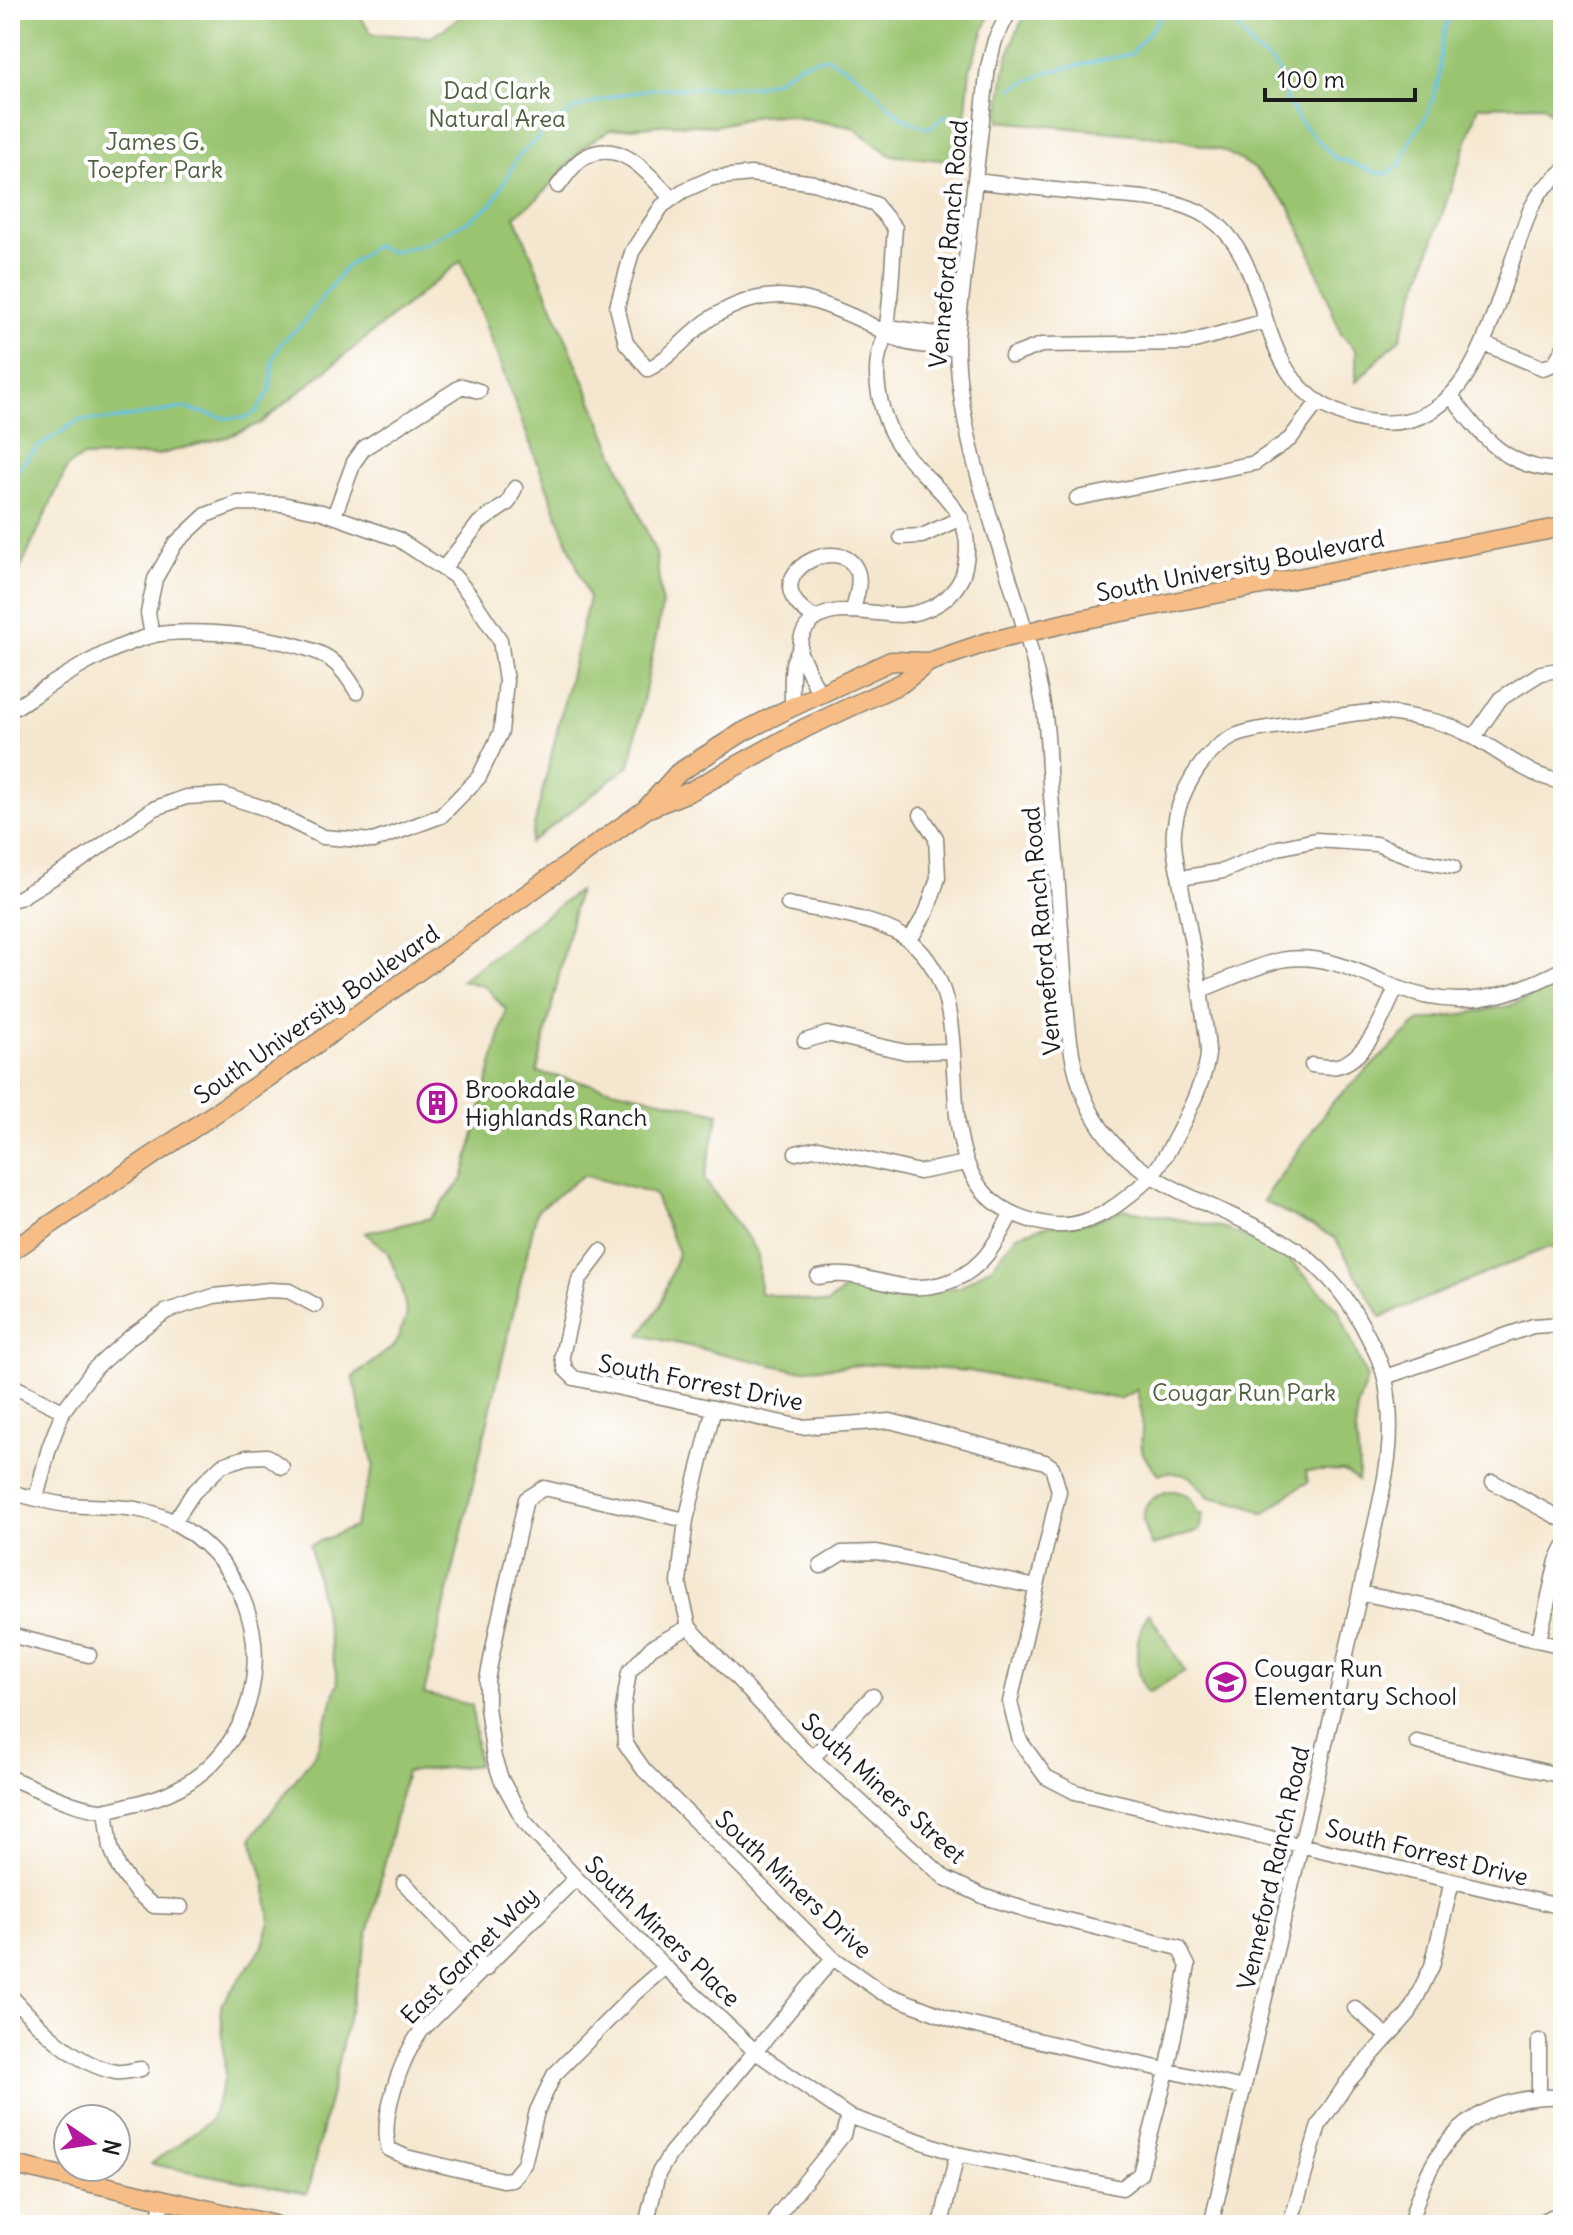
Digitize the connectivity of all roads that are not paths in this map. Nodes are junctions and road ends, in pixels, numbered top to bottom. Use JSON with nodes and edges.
{"nodes":[{"id":1,"x":1010,"y":10,"type":"edge"},
{"id":2,"x":1563,"y":171,"type":"edge"},
{"id":3,"x":975,"y":181,"type":"junction"},
{"id":4,"x":558,"y":186,"type":"dead end"},
{"id":5,"x":672,"y":199,"type":"junction"},
{"id":6,"x":1266,"y":321,"type":"junction"},
{"id":7,"x":886,"y":333,"type":"junction"},
{"id":8,"x":957,"y":343,"type":"junction"},
{"id":9,"x":1485,"y":344,"type":"junction"},
{"id":10,"x":1563,"y":349,"type":"edge"},
{"id":11,"x":1012,"y":356,"type":"dead end"},
{"id":12,"x":479,"y":391,"type":"dead end"},
{"id":13,"x":1452,"y":397,"type":"junction"},
{"id":14,"x":1318,"y":402,"type":"junction"},
{"id":15,"x":1563,"y":470,"type":"edge"},
{"id":16,"x":515,"y":488,"type":"dead end"},
{"id":17,"x":1077,"y":498,"type":"dead end"},
{"id":18,"x":334,"y":516,"type":"junction"},
{"id":19,"x":961,"y":518,"type":"junction"},
{"id":20,"x":1563,"y":527,"type":"edge"},
{"id":21,"x":901,"y":537,"type":"dead end"},
{"id":22,"x":443,"y":569,"type":"junction"},
{"id":23,"x":853,"y":611,"type":"junction"},
{"id":24,"x":815,"y":619,"type":"junction"},
{"id":25,"x":1025,"y":633,"type":"junction"},
{"id":26,"x":152,"y":636,"type":"junction"},
{"id":27,"x":799,"y":651,"type":"junction"},
{"id":28,"x":929,"y":662,"type":"junction"},
{"id":29,"x":1563,"y":669,"type":"edge"},
{"id":30,"x":357,"y":692,"type":"dead end"},
{"id":31,"x":819,"y":693,"type":"junction"},
{"id":32,"x":792,"y":706,"type":"junction"},
{"id":33,"x":10,"y":711,"type":"edge"},
{"id":34,"x":1474,"y":737,"type":"junction"},
{"id":35,"x":718,"y":774,"type":"junction"},
{"id":36,"x":1563,"y":783,"type":"edge"},
{"id":37,"x":645,"y":810,"type":"junction"},
{"id":38,"x":921,"y":815,"type":"dead end"},
{"id":39,"x":1453,"y":867,"type":"dead end"},
{"id":40,"x":1180,"y":878,"type":"junction"},
{"id":41,"x":10,"y":900,"type":"edge"},
{"id":42,"x":788,"y":904,"type":"dead end"},
{"id":43,"x":910,"y":940,"type":"junction"},
{"id":44,"x":1563,"y":969,"type":"edge"},
{"id":45,"x":1396,"y":988,"type":"junction"},
{"id":46,"x":1201,"y":990,"type":"junction"},
{"id":47,"x":805,"y":1041,"type":"dead end"},
{"id":48,"x":952,"y":1051,"type":"junction"},
{"id":49,"x":1312,"y":1065,"type":"dead end"},
{"id":50,"x":796,"y":1153,"type":"dead end"},
{"id":51,"x":966,"y":1163,"type":"junction"},
{"id":52,"x":1151,"y":1176,"type":"junction"},
{"id":53,"x":1012,"y":1213,"type":"junction"},
{"id":54,"x":601,"y":1251,"type":"dead end"},
{"id":55,"x":10,"y":1252,"type":"edge"},
{"id":56,"x":818,"y":1277,"type":"dead end"},
{"id":57,"x":315,"y":1305,"type":"dead end"},
{"id":58,"x":1563,"y":1324,"type":"edge"},
{"id":59,"x":1385,"y":1377,"type":"junction"},
{"id":60,"x":13,"y":1386,"type":"dead end"},
{"id":61,"x":714,"y":1408,"type":"junction"},
{"id":62,"x":63,"y":1411,"type":"junction"},
{"id":63,"x":282,"y":1467,"type":"dead end"},
{"id":64,"x":1493,"y":1482,"type":"dead end"},
{"id":65,"x":10,"y":1492,"type":"edge"},
{"id":66,"x":36,"y":1498,"type":"junction"},
{"id":67,"x":686,"y":1520,"type":"junction"},
{"id":68,"x":1563,"y":1520,"type":"edge"},
{"id":69,"x":174,"y":1522,"type":"junction"},
{"id":70,"x":1563,"y":1548,"type":"edge"},
{"id":71,"x":821,"y":1566,"type":"dead end"},
{"id":72,"x":1036,"y":1587,"type":"junction"},
{"id":73,"x":1360,"y":1593,"type":"junction"},
{"id":74,"x":689,"y":1627,"type":"junction"},
{"id":75,"x":10,"y":1635,"type":"edge"},
{"id":76,"x":1539,"y":1640,"type":"junction"},
{"id":77,"x":1563,"y":1646,"type":"edge"},
{"id":78,"x":89,"y":1655,"type":"dead end"},
{"id":79,"x":873,"y":1696,"type":"dead end"},
{"id":80,"x":1417,"y":1742,"type":"dead end"},
{"id":81,"x":812,"y":1758,"type":"junction"},
{"id":82,"x":1563,"y":1776,"type":"edge"},
{"id":83,"x":10,"y":1778,"type":"edge"},
{"id":84,"x":106,"y":1810,"type":"junction"},
{"id":85,"x":1301,"y":1845,"type":"junction"},
{"id":86,"x":576,"y":1878,"type":"junction"},
{"id":87,"x":1452,"y":1881,"type":"junction"},
{"id":88,"x":404,"y":1883,"type":"dead end"},
{"id":89,"x":181,"y":1907,"type":"dead end"},
{"id":90,"x":1563,"y":1907,"type":"edge"},
{"id":91,"x":833,"y":1958,"type":"junction"},
{"id":92,"x":665,"y":1967,"type":"junction"},
{"id":93,"x":486,"y":1969,"type":"junction"},
{"id":94,"x":10,"y":1995,"type":"edge"},
{"id":95,"x":1355,"y":2008,"type":"dead end"},
{"id":96,"x":1388,"y":2037,"type":"junction"},
{"id":97,"x":1539,"y":2041,"type":"dead end"},
{"id":98,"x":756,"y":2052,"type":"junction"},
{"id":99,"x":141,"y":2069,"type":"dead end"},
{"id":100,"x":1167,"y":2071,"type":"junction"},
{"id":101,"x":1243,"y":2088,"type":"junction"},
{"id":102,"x":1539,"y":2096,"type":"junction"},
{"id":103,"x":1563,"y":2097,"type":"edge"},
{"id":104,"x":848,"y":2116,"type":"junction"},
{"id":105,"x":957,"y":2154,"type":"junction"},
{"id":106,"x":10,"y":2164,"type":"edge"},
{"id":107,"x":163,"y":2199,"type":"junction"},
{"id":108,"x":1563,"y":2220,"type":"edge"},
{"id":109,"x":157,"y":2225,"type":"edge"},
{"id":110,"x":274,"y":2225,"type":"edge"},
{"id":111,"x":646,"y":2225,"type":"edge"},
{"id":112,"x":775,"y":2225,"type":"edge"},
{"id":113,"x":941,"y":2225,"type":"edge"},
{"id":114,"x":1211,"y":2225,"type":"edge"},
{"id":115,"x":1290,"y":2225,"type":"edge"},
{"id":116,"x":1410,"y":2225,"type":"edge"},
{"id":117,"x":1534,"y":2225,"type":"edge"}],
"edges":[{"from":1,"to":3,"type":"street","name":"Venneford Ranch Road"},
{"from":2,"to":9,"type":"street"},
{"from":3,"to":6,"type":"street"},
{"from":3,"to":8,"type":"street","name":"Venneford Ranch Road"},
{"from":4,"to":5,"type":"street"},
{"from":5,"to":7,"type":"street"},
{"from":5,"to":7,"type":"street"},
{"from":6,"to":11,"type":"street"},
{"from":6,"to":14,"type":"street"},
{"from":7,"to":8,"type":"street"},
{"from":7,"to":19,"type":"street"},
{"from":8,"to":25,"type":"street","name":"Venneford Ranch Road"},
{"from":9,"to":10,"type":"street"},
{"from":9,"to":13,"type":"street"},
{"from":12,"to":18,"type":"street"},
{"from":13,"to":14,"type":"street"},
{"from":13,"to":15,"type":"street"},
{"from":14,"to":17,"type":"street"},
{"from":16,"to":22,"type":"street"},
{"from":18,"to":22,"type":"street"},
{"from":18,"to":26,"type":"street"},
{"from":19,"to":21,"type":"street"},
{"from":19,"to":23,"type":"street"},
{"from":20,"to":25,"type":"main road","name":"South University Boulevard"},
{"from":22,"to":41,"type":"street"},
{"from":23,"to":24,"type":"street"},
{"from":23,"to":24,"type":"street"},
{"from":24,"to":27,"type":"street"},
{"from":25,"to":28,"type":"main road","name":"South University Boulevard"},
{"from":25,"to":52,"type":"street","name":"Venneford Ranch Road"},
{"from":26,"to":30,"type":"street"},
{"from":26,"to":33,"type":"street"},
{"from":27,"to":31,"type":"street"},
{"from":27,"to":32,"type":"street"},
{"from":28,"to":31,"type":"main road","name":"South University Boulevard"},
{"from":28,"to":35,"type":"main road","name":"South University Boulevard"},
{"from":29,"to":34,"type":"street"},
{"from":31,"to":32,"type":"main road","name":"South University Boulevard"},
{"from":31,"to":35,"type":"main road"},
{"from":32,"to":37,"type":"main road","name":"South University Boulevard"},
{"from":34,"to":36,"type":"street"},
{"from":34,"to":40,"type":"street"},
{"from":35,"to":37,"type":"main road","name":"South University Boulevard"},
{"from":37,"to":55,"type":"main road","name":"South University Boulevard"},
{"from":38,"to":43,"type":"street"},
{"from":39,"to":40,"type":"street"},
{"from":40,"to":46,"type":"street"},
{"from":42,"to":43,"type":"street"},
{"from":43,"to":48,"type":"street"},
{"from":44,"to":45,"type":"street"},
{"from":45,"to":46,"type":"street"},
{"from":45,"to":49,"type":"street"},
{"from":46,"to":52,"type":"street"},
{"from":47,"to":48,"type":"street"},
{"from":48,"to":51,"type":"street"},
{"from":50,"to":51,"type":"street"},
{"from":51,"to":53,"type":"street"},
{"from":52,"to":53,"type":"street"},
{"from":52,"to":59,"type":"street","name":"Venneford Ranch Road"},
{"from":53,"to":56,"type":"street"},
{"from":54,"to":61,"type":"street","name":"South Forrest Drive"},
{"from":57,"to":62,"type":"street"},
{"from":58,"to":59,"type":"street"},
{"from":59,"to":73,"type":"street","name":"Venneford Ranch Road"},
{"from":60,"to":62,"type":"street"},
{"from":61,"to":67,"type":"street"},
{"from":61,"to":72,"type":"street","name":"South Forrest Drive"},
{"from":62,"to":66,"type":"street"},
{"from":63,"to":69,"type":"street"},
{"from":64,"to":68,"type":"street"},
{"from":65,"to":66,"type":"street"},
{"from":66,"to":69,"type":"street"},
{"from":67,"to":74,"type":"street"},
{"from":67,"to":86,"type":"street","name":"South Miners Place"},
{"from":69,"to":84,"type":"street"},
{"from":70,"to":76,"type":"street"},
{"from":71,"to":72,"type":"street"},
{"from":72,"to":85,"type":"street","name":"South Forrest Drive"},
{"from":73,"to":76,"type":"street"},
{"from":73,"to":85,"type":"street","name":"Venneford Ranch Road"},
{"from":74,"to":81,"type":"street","name":"South Miners Street"},
{"from":74,"to":91,"type":"street","name":"South Miners Drive"},
{"from":75,"to":78,"type":"street"},
{"from":76,"to":77,"type":"street"},
{"from":79,"to":81,"type":"street"},
{"from":80,"to":82,"type":"street"},
{"from":81,"to":100,"type":"street","name":"South Miners Street"},
{"from":83,"to":84,"type":"street"},
{"from":84,"to":89,"type":"street"},
{"from":85,"to":87,"type":"street","name":"South Forrest Drive"},
{"from":85,"to":101,"type":"street","name":"Venneford Ranch Road"},
{"from":86,"to":92,"type":"street","name":"South Miners Place"},
{"from":86,"to":93,"type":"street","name":"East Garnet Way"},
{"from":87,"to":90,"type":"street","name":"South Forrest Drive"},
{"from":87,"to":96,"type":"street"},
{"from":88,"to":93,"type":"street"},
{"from":91,"to":98,"type":"street"},
{"from":91,"to":100,"type":"street","name":"South Miners Drive"},
{"from":92,"to":93,"type":"street","name":"East Garnet Way"},
{"from":92,"to":98,"type":"street","name":"South Miners Place"},
{"from":94,"to":99,"type":"street"},
{"from":95,"to":96,"type":"street"},
{"from":96,"to":115,"type":"street"},
{"from":97,"to":102,"type":"street"},
{"from":98,"to":104,"type":"street","name":"South Miners Place"},
{"from":98,"to":111,"type":"street"},
{"from":100,"to":101,"type":"street","name":"South Miners Drive"},
{"from":100,"to":105,"type":"street","name":"South Miners Place"},
{"from":101,"to":114,"type":"street","name":"Venneford Ranch Road"},
{"from":102,"to":103,"type":"street"},
{"from":102,"to":116,"type":"street"},
{"from":104,"to":105,"type":"street","name":"South Miners Place"},
{"from":104,"to":112,"type":"street"},
{"from":105,"to":113,"type":"street"},
{"from":106,"to":107,"type":"main road"},
{"from":107,"to":109,"type":"street"},
{"from":107,"to":110,"type":"main road"},
{"from":108,"to":117,"type":"street"}]}
